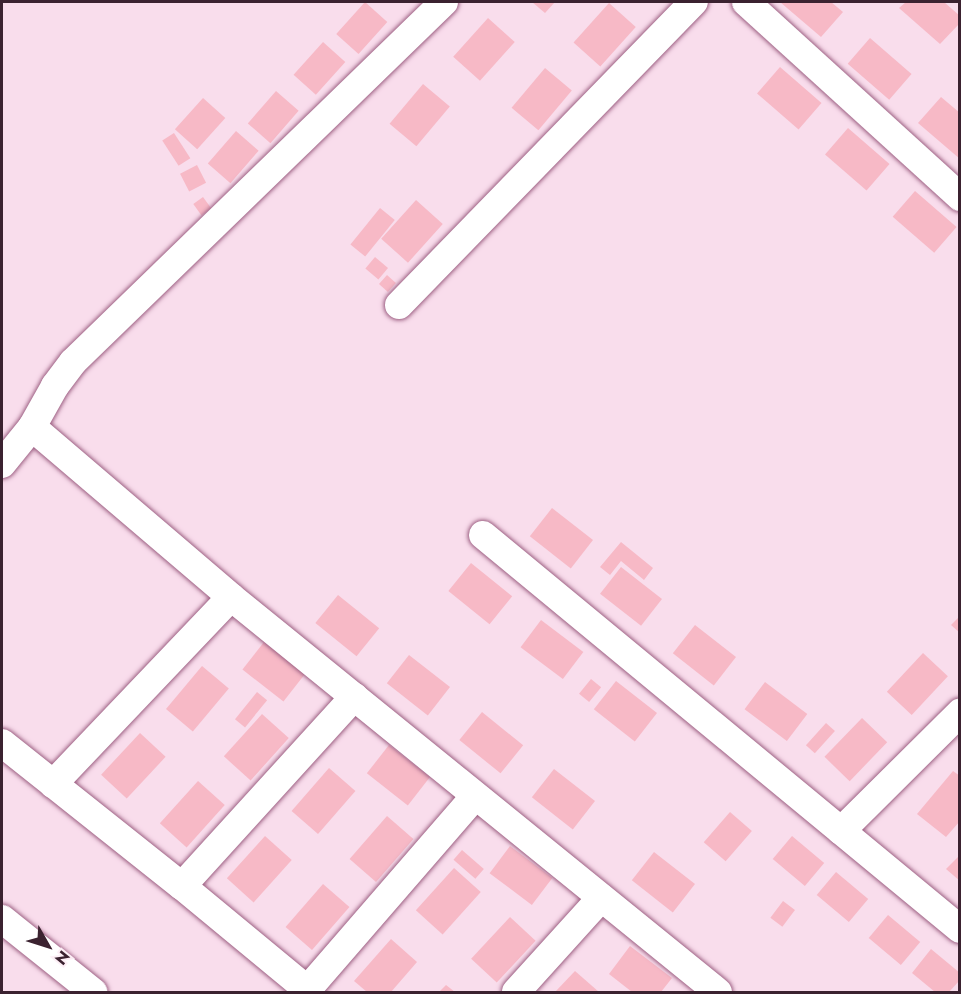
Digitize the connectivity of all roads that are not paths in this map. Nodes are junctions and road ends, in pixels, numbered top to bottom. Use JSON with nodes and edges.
{"nodes":[{"id":1,"x":444,"y":2,"type":"edge"},
{"id":2,"x":694,"y":2,"type":"edge"},
{"id":3,"x":746,"y":2,"type":"edge"},
{"id":4,"x":960,"y":197,"type":"edge"},
{"id":5,"x":399,"y":305,"type":"dead end"},
{"id":6,"x":32,"y":427,"type":"junction"},
{"id":7,"x":2,"y":464,"type":"edge"},
{"id":8,"x":483,"y":535,"type":"dead end"},
{"id":9,"x":231,"y":597,"type":"junction"},
{"id":10,"x":354,"y":698,"type":"junction"},
{"id":11,"x":960,"y":713,"type":"edge"},
{"id":12,"x":2,"y":743,"type":"edge"},
{"id":13,"x":53,"y":784,"type":"junction"},
{"id":14,"x":475,"y":796,"type":"junction"},
{"id":15,"x":841,"y":831,"type":"junction"},
{"id":16,"x":182,"y":886,"type":"junction"},
{"id":17,"x":601,"y":898,"type":"junction"},
{"id":18,"x":2,"y":919,"type":"edge"},
{"id":19,"x":960,"y":929,"type":"edge"},
{"id":20,"x":309,"y":991,"type":"edge"},
{"id":21,"x":93,"y":993,"type":"edge"},
{"id":22,"x":516,"y":993,"type":"edge"},
{"id":23,"x":718,"y":993,"type":"edge"}],
"edges":[{"from":1,"to":6,"type":"street"},
{"from":2,"to":5,"type":"street"},
{"from":3,"to":4,"type":"street"},
{"from":6,"to":7,"type":"street"},
{"from":6,"to":9,"type":"street"},
{"from":8,"to":15,"type":"street"},
{"from":9,"to":10,"type":"street"},
{"from":9,"to":13,"type":"street"},
{"from":10,"to":14,"type":"street"},
{"from":10,"to":16,"type":"street"},
{"from":11,"to":15,"type":"street"},
{"from":12,"to":13,"type":"street"},
{"from":13,"to":16,"type":"street"},
{"from":14,"to":17,"type":"street"},
{"from":14,"to":20,"type":"street"},
{"from":15,"to":19,"type":"street"},
{"from":16,"to":20,"type":"street"},
{"from":17,"to":22,"type":"street"},
{"from":17,"to":23,"type":"street"},
{"from":18,"to":21,"type":"street"}]}
